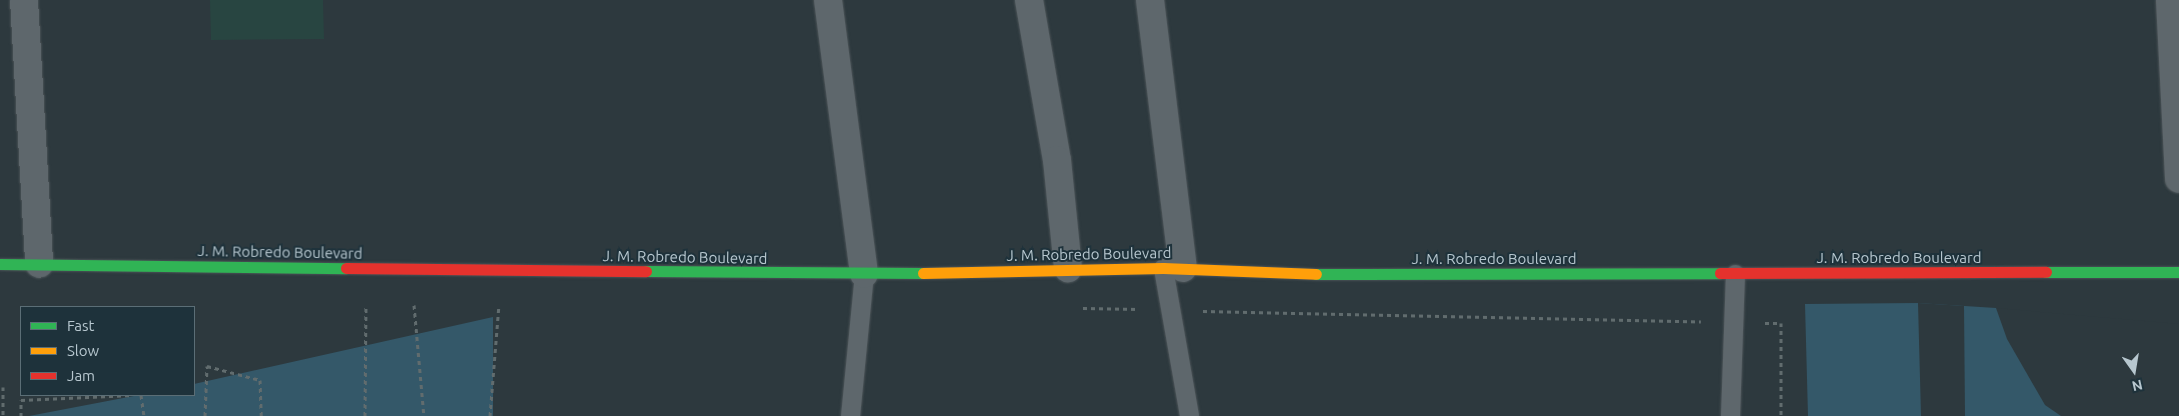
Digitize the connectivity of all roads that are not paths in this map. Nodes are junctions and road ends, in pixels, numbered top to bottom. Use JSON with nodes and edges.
{"nodes":[{"id":1,"x":24,"y":0,"type":"edge"},
{"id":2,"x":828,"y":0,"type":"edge"},
{"id":3,"x":1029,"y":0,"type":"edge"},
{"id":4,"x":1150,"y":0,"type":"edge"},
{"id":5,"x":2170,"y":0,"type":"edge"},
{"id":6,"x":2179,"y":179,"type":"edge"},
{"id":7,"x":0,"y":264,"type":"edge"},
{"id":8,"x":39,"y":264,"type":"junction"},
{"id":9,"x":1068,"y":268,"type":"junction"},
{"id":10,"x":1173,"y":268,"type":"junction"},
{"id":11,"x":2179,"y":272,"type":"edge"},
{"id":12,"x":864,"y":274,"type":"junction"},
{"id":13,"x":1735,"y":274,"type":"junction"},
{"id":14,"x":850,"y":416,"type":"edge"},
{"id":15,"x":1189,"y":416,"type":"edge"},
{"id":16,"x":1730,"y":416,"type":"edge"}],
"edges":[{"from":1,"to":8,"type":"street"},
{"from":2,"to":12,"type":"street"},
{"from":3,"to":9,"type":"street"},
{"from":4,"to":10,"type":"street"},
{"from":5,"to":6,"type":"street"},
{"from":7,"to":8,"type":"main road","name":"J. M. Robredo Boulevard"},
{"from":8,"to":12,"type":"main road","name":"J. M. Robredo Boulevard"},
{"from":9,"to":10,"type":"main road","name":"J. M. Robredo Boulevard"},
{"from":9,"to":12,"type":"main road","name":"J. M. Robredo Boulevard"},
{"from":10,"to":13,"type":"main road","name":"J. M. Robredo Boulevard"},
{"from":10,"to":15,"type":"lane"},
{"from":11,"to":13,"type":"main road","name":"J. M. Robredo Boulevard"},
{"from":12,"to":14,"type":"lane"},
{"from":13,"to":16,"type":"lane"}]}
